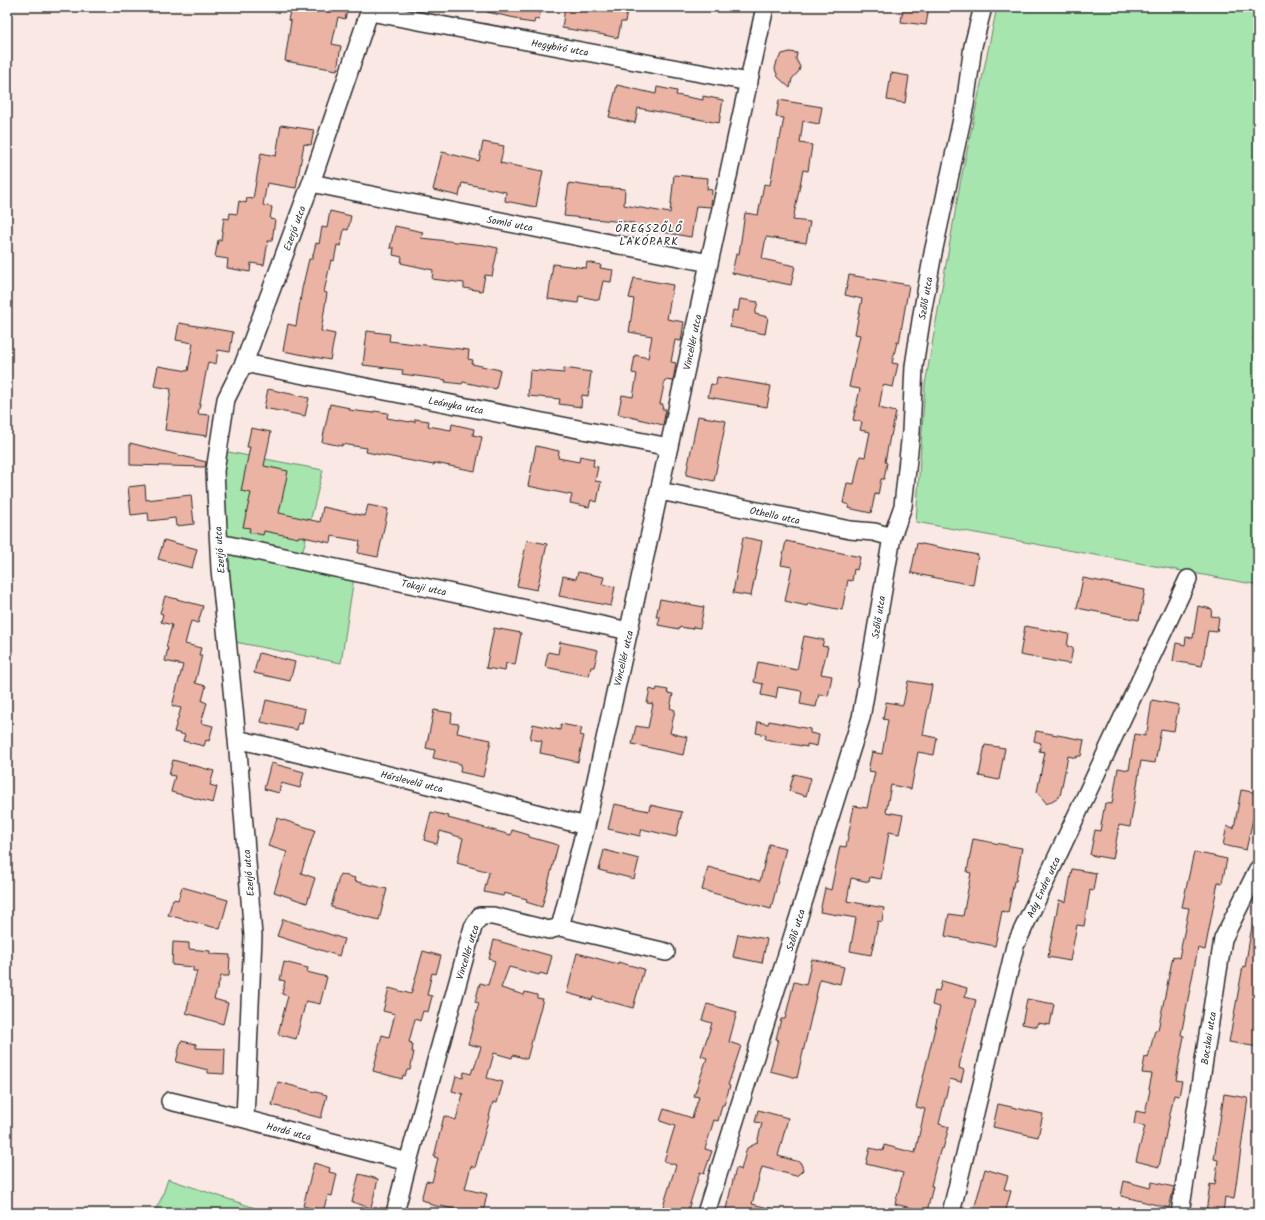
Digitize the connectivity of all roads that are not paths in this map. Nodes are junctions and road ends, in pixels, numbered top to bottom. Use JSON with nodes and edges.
{"nodes":[{"id":1,"x":765,"y":7,"type":"edge"},
{"id":2,"x":983,"y":7,"type":"edge"},
{"id":3,"x":371,"y":10,"type":"edge"},
{"id":4,"x":749,"y":82,"type":"junction"},
{"id":5,"x":311,"y":183,"type":"junction"},
{"id":6,"x":709,"y":263,"type":"junction"},
{"id":7,"x":244,"y":363,"type":"junction"},
{"id":8,"x":669,"y":447,"type":"junction"},
{"id":9,"x":660,"y":492,"type":"junction"},
{"id":10,"x":892,"y":537,"type":"junction"},
{"id":11,"x":219,"y":543,"type":"junction"},
{"id":12,"x":1188,"y":579,"type":"dead end"},
{"id":13,"x":629,"y":631,"type":"junction"},
{"id":14,"x":237,"y":739,"type":"junction"},
{"id":15,"x":586,"y":826,"type":"junction"},
{"id":16,"x":1258,"y":869,"type":"edge"},
{"id":17,"x":560,"y":927,"type":"junction"},
{"id":18,"x":666,"y":952,"type":"dead end"},
{"id":19,"x":170,"y":1101,"type":"dead end"},
{"id":20,"x":245,"y":1119,"type":"junction"},
{"id":21,"x":408,"y":1162,"type":"junction"},
{"id":22,"x":395,"y":1213,"type":"edge"},
{"id":23,"x":706,"y":1213,"type":"edge"},
{"id":24,"x":951,"y":1213,"type":"edge"},
{"id":25,"x":1180,"y":1213,"type":"edge"}],
"edges":[{"from":1,"to":4,"type":"street","name":"Vincellér utca"},
{"from":2,"to":10,"type":"street","name":"Szőlő utca"},
{"from":3,"to":4,"type":"street","name":"Hegybíró utca"},
{"from":3,"to":5,"type":"street","name":"Ezerjó utca"},
{"from":4,"to":6,"type":"street","name":"Vincellér utca"},
{"from":5,"to":6,"type":"street","name":"Somló utca"},
{"from":5,"to":7,"type":"street","name":"Ezerjó utca"},
{"from":6,"to":8,"type":"street","name":"Vincellér utca"},
{"from":7,"to":8,"type":"street","name":"Leányka utca"},
{"from":7,"to":11,"type":"street","name":"Ezerjó utca"},
{"from":8,"to":9,"type":"street","name":"Vincellér utca"},
{"from":9,"to":10,"type":"street","name":"Othello utca"},
{"from":9,"to":13,"type":"street","name":"Vincellér utca"},
{"from":10,"to":23,"type":"street","name":"Szőlő utca"},
{"from":11,"to":13,"type":"street","name":"Tokaji utca"},
{"from":11,"to":14,"type":"street","name":"Ezerjó utca"},
{"from":12,"to":24,"type":"street","name":"Ady Endre utca"},
{"from":13,"to":15,"type":"street","name":"Vincellér utca"},
{"from":14,"to":15,"type":"street","name":"Hárslevelű utca"},
{"from":14,"to":20,"type":"street","name":"Ezerjó utca"},
{"from":15,"to":17,"type":"street","name":"Vincellér utca"},
{"from":16,"to":25,"type":"street","name":"Bocskai utca"},
{"from":17,"to":18,"type":"street"},
{"from":17,"to":21,"type":"street","name":"Vincellér utca"},
{"from":19,"to":20,"type":"street","name":"Hordó utca"},
{"from":20,"to":21,"type":"street","name":"Hordó utca"},
{"from":21,"to":22,"type":"street","name":"Vincellér utca"}]}
